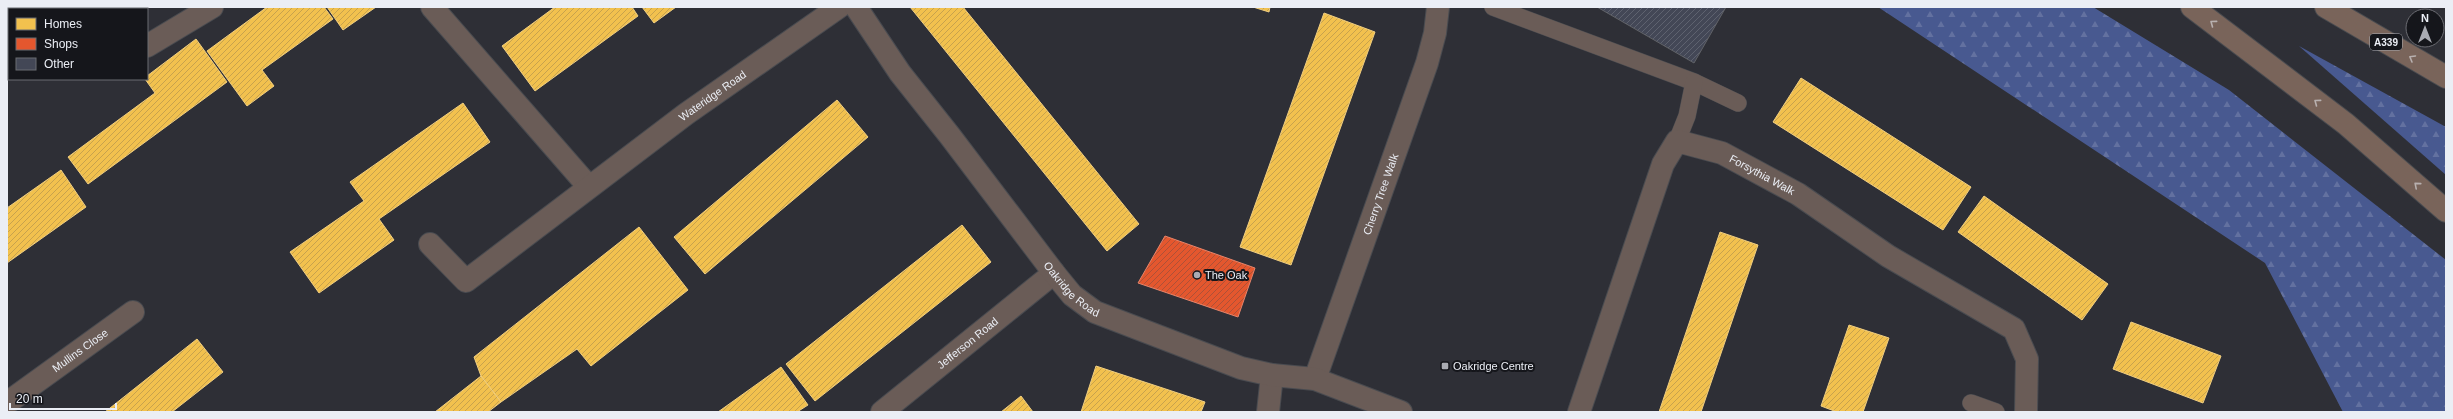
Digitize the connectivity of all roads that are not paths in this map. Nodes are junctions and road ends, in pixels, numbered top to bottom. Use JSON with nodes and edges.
{"nodes":[{"id":1,"x":212,"y":7,"type":"edge"},
{"id":2,"x":432,"y":7,"type":"edge"},
{"id":3,"x":839,"y":7,"type":"edge"},
{"id":4,"x":856,"y":7,"type":"edge"},
{"id":5,"x":1438,"y":7,"type":"edge"},
{"id":6,"x":1493,"y":7,"type":"edge"},
{"id":7,"x":2192,"y":7,"type":"edge"},
{"id":8,"x":2326,"y":7,"type":"edge"},
{"id":9,"x":148,"y":45,"type":"edge"},
{"id":10,"x":2446,"y":77,"type":"edge"},
{"id":11,"x":1694,"y":82,"type":"junction"},
{"id":12,"x":1738,"y":103,"type":"dead end"},
{"id":13,"x":1677,"y":141,"type":"junction"},
{"id":14,"x":589,"y":187,"type":"junction"},
{"id":15,"x":2446,"y":211,"type":"edge"},
{"id":16,"x":430,"y":244,"type":"dead end"},
{"id":17,"x":1054,"y":273,"type":"junction"},
{"id":18,"x":133,"y":312,"type":"dead end"},
{"id":19,"x":1272,"y":375,"type":"junction"},
{"id":20,"x":1314,"y":379,"type":"junction"},
{"id":21,"x":7,"y":403,"type":"edge"},
{"id":22,"x":1971,"y":403,"type":"dead end"},
{"id":23,"x":882,"y":412,"type":"edge"},
{"id":24,"x":1268,"y":412,"type":"edge"},
{"id":25,"x":1401,"y":412,"type":"edge"},
{"id":26,"x":1579,"y":412,"type":"edge"},
{"id":27,"x":1996,"y":412,"type":"edge"},
{"id":28,"x":2026,"y":412,"type":"edge"}],
"edges":[{"from":1,"to":9,"type":"street"},
{"from":2,"to":14,"type":"street"},
{"from":3,"to":14,"type":"street","name":"Wateridge Road"},
{"from":4,"to":17,"type":"street","name":"Oakridge Road"},
{"from":5,"to":20,"type":"street","name":"Cherry Tree Walk"},
{"from":6,"to":11,"type":"lane"},
{"from":15,"to":7,"type":"highway","one_way":true},
{"from":10,"to":8,"type":"highway","number":"A339","one_way":true},
{"from":11,"to":12,"type":"lane"},
{"from":11,"to":13,"type":"lane"},
{"from":13,"to":26,"type":"street"},
{"from":13,"to":28,"type":"street","name":"Forsythia Walk"},
{"from":14,"to":16,"type":"street","name":"Wateridge Road"},
{"from":17,"to":19,"type":"street","name":"Oakridge Road"},
{"from":17,"to":23,"type":"street","name":"Jefferson Road"},
{"from":18,"to":21,"type":"street","name":"Mullins Close"},
{"from":19,"to":20,"type":"street","name":"Oakridge Road"},
{"from":19,"to":24,"type":"street"},
{"from":20,"to":25,"type":"street","name":"Oakridge Road"},
{"from":22,"to":27,"type":"lane"}]}
